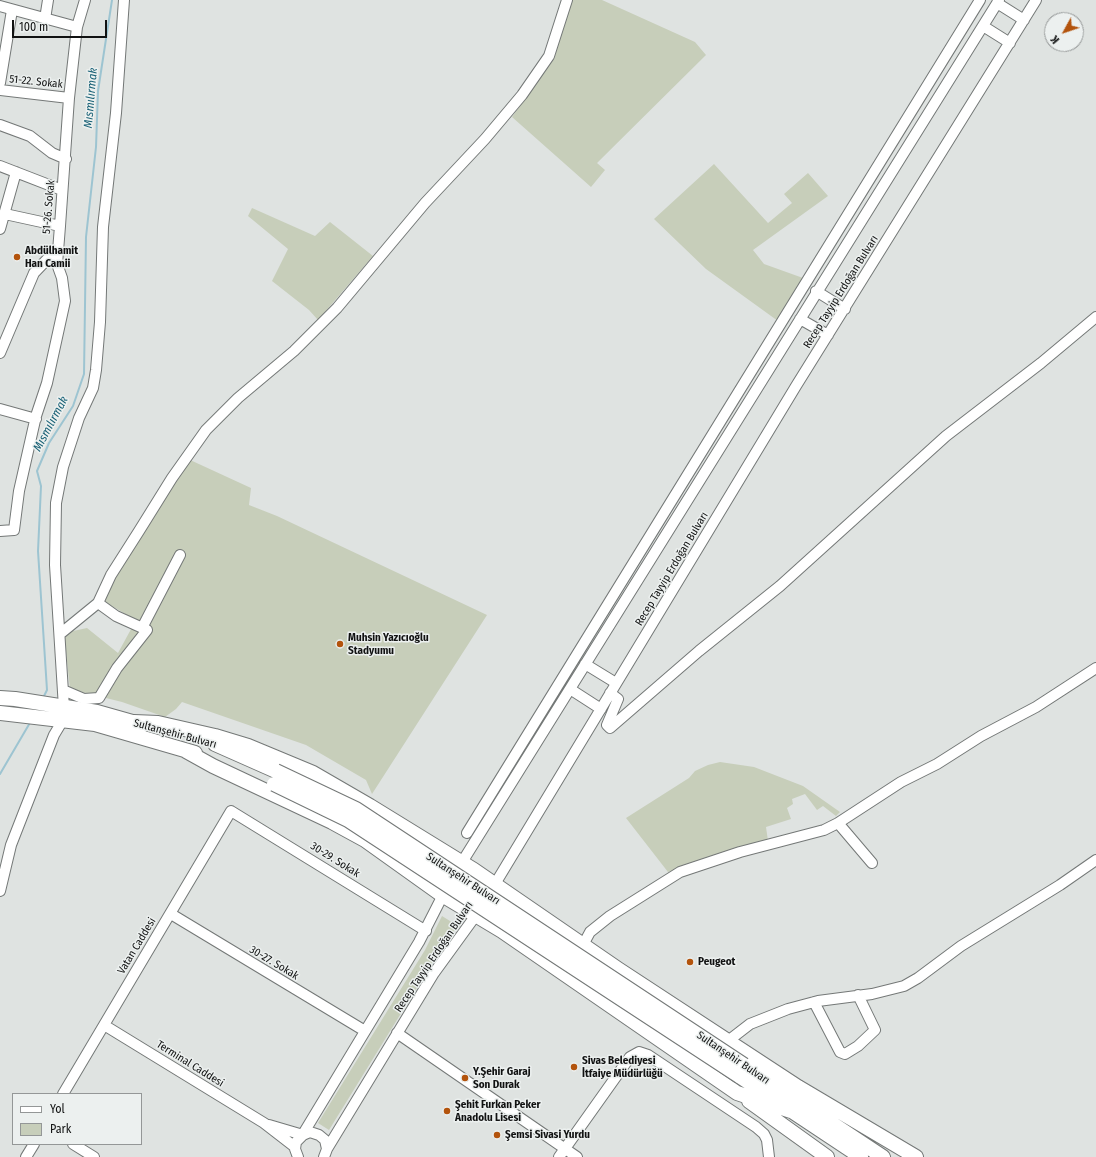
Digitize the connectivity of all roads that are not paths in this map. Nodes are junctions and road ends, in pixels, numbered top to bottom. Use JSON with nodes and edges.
{"nodes":[{"id":1,"x":48,"y":0,"type":"edge"},
{"id":2,"x":85,"y":0,"type":"edge"},
{"id":3,"x":124,"y":0,"type":"edge"},
{"id":4,"x":567,"y":0,"type":"edge"},
{"id":5,"x":1036,"y":0,"type":"edge"},
{"id":6,"x":998,"y":1,"type":"edge"},
{"id":7,"x":979,"y":2,"type":"edge"},
{"id":8,"x":0,"y":6,"type":"edge"},
{"id":9,"x":12,"y":10,"type":"junction"},
{"id":10,"x":991,"y":12,"type":"junction"},
{"id":11,"x":45,"y":19,"type":"junction"},
{"id":12,"x":1024,"y":20,"type":"junction"},
{"id":13,"x":983,"y":26,"type":"junction"},
{"id":14,"x":77,"y":27,"type":"junction"},
{"id":15,"x":1010,"y":43,"type":"junction"},
{"id":16,"x":0,"y":83,"type":"edge"},
{"id":17,"x":0,"y":90,"type":"edge"},
{"id":18,"x":70,"y":98,"type":"junction"},
{"id":19,"x":0,"y":125,"type":"edge"},
{"id":20,"x":66,"y":159,"type":"junction"},
{"id":21,"x":0,"y":166,"type":"edge"},
{"id":22,"x":16,"y":172,"type":"junction"},
{"id":23,"x":62,"y":190,"type":"junction"},
{"id":24,"x":5,"y":214,"type":"junction"},
{"id":25,"x":60,"y":226,"type":"junction"},
{"id":26,"x":0,"y":229,"type":"edge"},
{"id":27,"x":58,"y":248,"type":"junction"},
{"id":28,"x":816,"y":291,"type":"junction"},
{"id":29,"x":797,"y":297,"type":"junction"},
{"id":30,"x":808,"y":305,"type":"junction"},
{"id":31,"x":845,"y":309,"type":"junction"},
{"id":32,"x":1096,"y":317,"type":"edge"},
{"id":33,"x":800,"y":319,"type":"junction"},
{"id":34,"x":828,"y":335,"type":"junction"},
{"id":35,"x":0,"y":352,"type":"edge"},
{"id":36,"x":0,"y":409,"type":"edge"},
{"id":37,"x":36,"y":419,"type":"junction"},
{"id":38,"x":0,"y":530,"type":"edge"},
{"id":39,"x":180,"y":555,"type":"dead end"},
{"id":40,"x":98,"y":602,"type":"junction"},
{"id":41,"x":142,"y":628,"type":"junction"},
{"id":42,"x":60,"y":634,"type":"junction"},
{"id":43,"x":585,"y":664,"type":"junction"},
{"id":44,"x":568,"y":668,"type":"junction"},
{"id":45,"x":1096,"y":668,"type":"edge"},
{"id":46,"x":578,"y":676,"type":"junction"},
{"id":47,"x":616,"y":683,"type":"junction"},
{"id":48,"x":570,"y":689,"type":"junction"},
{"id":49,"x":63,"y":690,"type":"junction"},
{"id":50,"x":610,"y":693,"type":"junction"},
{"id":51,"x":0,"y":698,"type":"edge"},
{"id":52,"x":601,"y":709,"type":"junction"},
{"id":53,"x":5,"y":713,"type":"edge"},
{"id":54,"x":58,"y":713,"type":"junction"},
{"id":55,"x":134,"y":722,"type":"junction"},
{"id":56,"x":186,"y":751,"type":"junction"},
{"id":57,"x":275,"y":778,"type":"junction"},
{"id":58,"x":231,"y":811,"type":"joint"},
{"id":59,"x":838,"y":823,"type":"junction"},
{"id":60,"x":467,"y":833,"type":"dead end"},
{"id":61,"x":1096,"y":860,"type":"edge"},
{"id":62,"x":461,"y":863,"type":"junction"},
{"id":63,"x":872,"y":863,"type":"dead end"},
{"id":64,"x":495,"y":884,"type":"junction"},
{"id":65,"x":0,"y":891,"type":"edge"},
{"id":66,"x":442,"y":895,"type":"junction"},
{"id":67,"x":171,"y":914,"type":"junction"},
{"id":68,"x":476,"y":917,"type":"junction"},
{"id":69,"x":426,"y":931,"type":"junction"},
{"id":70,"x":583,"y":945,"type":"junction"},
{"id":71,"x":858,"y":995,"type":"junction"},
{"id":72,"x":814,"y":1002,"type":"junction"},
{"id":73,"x":104,"y":1025,"type":"junction"},
{"id":74,"x":365,"y":1031,"type":"junction"},
{"id":75,"x":397,"y":1033,"type":"junction"},
{"id":76,"x":728,"y":1041,"type":"junction"},
{"id":77,"x":741,"y":1070,"type":"junction"},
{"id":78,"x":798,"y":1088,"type":"junction"},
{"id":79,"x":65,"y":1093,"type":"edge"},
{"id":80,"x":737,"y":1093,"type":"junction"},
{"id":81,"x":791,"y":1111,"type":"junction"},
{"id":82,"x":264,"y":1123,"type":"junction"},
{"id":83,"x":303,"y":1135,"type":"junction"},
{"id":84,"x":33,"y":1145,"type":"edge"},
{"id":85,"x":75,"y":1145,"type":"edge"},
{"id":86,"x":294,"y":1152,"type":"edge"},
{"id":87,"x":327,"y":1154,"type":"edge"},
{"id":88,"x":563,"y":1154,"type":"edge"},
{"id":89,"x":26,"y":1157,"type":"edge"},
{"id":90,"x":94,"y":1157,"type":"edge"},
{"id":91,"x":577,"y":1157,"type":"edge"},
{"id":92,"x":769,"y":1157,"type":"edge"},
{"id":93,"x":827,"y":1157,"type":"edge"},
{"id":94,"x":861,"y":1157,"type":"edge"},
{"id":95,"x":883,"y":1157,"type":"edge"},
{"id":96,"x":889,"y":1157,"type":"edge"},
{"id":97,"x":916,"y":1157,"type":"edge"}],
"edges":[{"from":1,"to":11,"type":"street"},
{"from":2,"to":14,"type":"street","name":"51-26. Sokak"},
{"from":3,"to":42,"type":"street"},
{"from":4,"to":40,"type":"street"},
{"from":5,"to":12,"type":"street","name":"Recep Tayyip Erdoğan Bulvarı"},
{"from":6,"to":10,"type":"street","name":"Recep Tayyip Erdoğan Bulvarı"},
{"from":6,"to":12,"type":"street"},
{"from":7,"to":10,"type":"street"},
{"from":7,"to":29,"type":"street"},
{"from":8,"to":9,"type":"street"},
{"from":9,"to":11,"type":"street"},
{"from":9,"to":16,"type":"street"},
{"from":10,"to":13,"type":"street","name":"Recep Tayyip Erdoğan Bulvarı"},
{"from":11,"to":14,"type":"street"},
{"from":12,"to":15,"type":"street","name":"Recep Tayyip Erdoğan Bulvarı"},
{"from":13,"to":15,"type":"street"},
{"from":13,"to":28,"type":"street","name":"Recep Tayyip Erdoğan Bulvarı"},
{"from":14,"to":18,"type":"street","name":"51-26. Sokak"},
{"from":15,"to":31,"type":"street","name":"Recep Tayyip Erdoğan Bulvarı"},
{"from":17,"to":18,"type":"street","name":"51-22. Sokak"},
{"from":18,"to":20,"type":"street","name":"51-26. Sokak"},
{"from":19,"to":20,"type":"street"},
{"from":20,"to":23,"type":"street","name":"51-26. Sokak"},
{"from":21,"to":22,"type":"street"},
{"from":22,"to":23,"type":"street"},
{"from":22,"to":24,"type":"street"},
{"from":23,"to":25,"type":"street","name":"51-26. Sokak"},
{"from":24,"to":25,"type":"street"},
{"from":24,"to":26,"type":"street"},
{"from":25,"to":27,"type":"street","name":"51-26. Sokak"},
{"from":27,"to":35,"type":"street"},
{"from":27,"to":37,"type":"street","name":"51-26. Sokak"},
{"from":28,"to":30,"type":"street","name":"Recep Tayyip Erdoğan Bulvarı"},
{"from":28,"to":31,"type":"street"},
{"from":29,"to":30,"type":"street"},
{"from":29,"to":44,"type":"street"},
{"from":30,"to":33,"type":"street","name":"Recep Tayyip Erdoğan Bulvarı"},
{"from":31,"to":34,"type":"street","name":"Recep Tayyip Erdoğan Bulvarı"},
{"from":32,"to":50,"type":"street"},
{"from":33,"to":34,"type":"street"},
{"from":33,"to":43,"type":"street","name":"Recep Tayyip Erdoğan Bulvarı"},
{"from":34,"to":47,"type":"street","name":"Recep Tayyip Erdoğan Bulvarı"},
{"from":36,"to":37,"type":"street"},
{"from":37,"to":38,"type":"street","name":"51-26. Sokak"},
{"from":39,"to":41,"type":"street"},
{"from":40,"to":41,"type":"street"},
{"from":40,"to":42,"type":"street"},
{"from":41,"to":49,"type":"street"},
{"from":42,"to":49,"type":"street"},
{"from":43,"to":46,"type":"street","name":"Recep Tayyip Erdoğan Bulvarı"},
{"from":43,"to":47,"type":"street"},
{"from":44,"to":46,"type":"street"},
{"from":44,"to":60,"type":"street"},
{"from":45,"to":59,"type":"street"},
{"from":46,"to":48,"type":"street","name":"Recep Tayyip Erdoğan Bulvarı"},
{"from":47,"to":50,"type":"street","name":"Recep Tayyip Erdoğan Bulvarı"},
{"from":48,"to":52,"type":"street"},
{"from":48,"to":62,"type":"street","name":"Recep Tayyip Erdoğan Bulvarı"},
{"from":49,"to":54,"type":"street"},
{"from":50,"to":52,"type":"street","name":"Recep Tayyip Erdoğan Bulvarı"},
{"from":51,"to":54,"type":"highway","name":"Sultanşehir Bulvarı"},
{"from":52,"to":64,"type":"street","name":"Recep Tayyip Erdoğan Bulvarı"},
{"from":53,"to":54,"type":"highway","name":"Sultanşehir Bulvarı"},
{"from":54,"to":55,"type":"highway","name":"Sultanşehir Bulvarı"},
{"from":54,"to":56,"type":"highway","name":"Sultanşehir Bulvarı"},
{"from":54,"to":65,"type":"street"},
{"from":55,"to":57,"type":"highway","name":"Sultanşehir Bulvarı"},
{"from":55,"to":62,"type":"highway"},
{"from":56,"to":57,"type":"highway","name":"Sultanşehir Bulvarı"},
{"from":56,"to":66,"type":"highway"},
{"from":57,"to":77,"type":"highway","name":"Sultanşehir Bulvarı","bridge":true},
{"from":58,"to":67,"type":"street","name":"Vatan Caddesi"},
{"from":58,"to":69,"type":"street","name":"30-29. Sokak"},
{"from":59,"to":63,"type":"street"},
{"from":59,"to":70,"type":"street"},
{"from":61,"to":71,"type":"street"},
{"from":62,"to":64,"type":"highway"},
{"from":62,"to":66,"type":"street","name":"Recep Tayyip Erdoğan Bulvarı"},
{"from":64,"to":68,"type":"street","name":"Recep Tayyip Erdoğan Bulvarı"},
{"from":64,"to":70,"type":"highway"},
{"from":66,"to":68,"type":"highway"},
{"from":66,"to":69,"type":"street","name":"Recep Tayyip Erdoğan Bulvarı"},
{"from":67,"to":73,"type":"street","name":"Vatan Caddesi"},
{"from":67,"to":74,"type":"street","name":"30-27. Sokak"},
{"from":68,"to":75,"type":"street","name":"Recep Tayyip Erdoğan Bulvarı"},
{"from":68,"to":80,"type":"highway"},
{"from":69,"to":74,"type":"street","name":"Recep Tayyip Erdoğan Bulvarı"},
{"from":70,"to":76,"type":"highway"},
{"from":71,"to":72,"type":"street"},
{"from":71,"to":72,"type":"street"},
{"from":72,"to":76,"type":"street"},
{"from":73,"to":79,"type":"street","name":"Vatan Caddesi"},
{"from":73,"to":82,"type":"street","name":"Terminal Caddesi"},
{"from":74,"to":83,"type":"street","name":"Recep Tayyip Erdoğan Bulvarı"},
{"from":75,"to":87,"type":"street","name":"Recep Tayyip Erdoğan Bulvarı"},
{"from":75,"to":88,"type":"street"},
{"from":76,"to":78,"type":"highway"},
{"from":77,"to":81,"type":"highway","name":"Sultanşehir Bulvarı"},
{"from":77,"to":95,"type":"highway","name":"Sultanşehir Bulvarı"},
{"from":78,"to":96,"type":"highway"},
{"from":78,"to":97,"type":"highway"},
{"from":80,"to":81,"type":"highway"},
{"from":80,"to":93,"type":"highway"},
{"from":81,"to":94,"type":"highway","name":"Sultanşehir Bulvarı"},
{"from":82,"to":83,"type":"street","name":"Terminal Caddesi"},
{"from":82,"to":86,"type":"street","name":"Terminal Caddesi"},
{"from":83,"to":86,"type":"street","name":"Recep Tayyip Erdoğan Bulvarı"},
{"from":83,"to":87,"type":"street","name":"Terminal Caddesi"},
{"from":84,"to":89,"type":"street"},
{"from":85,"to":90,"type":"street"},
{"from":88,"to":91,"type":"street"},
{"from":88,"to":92,"type":"street"}]}
